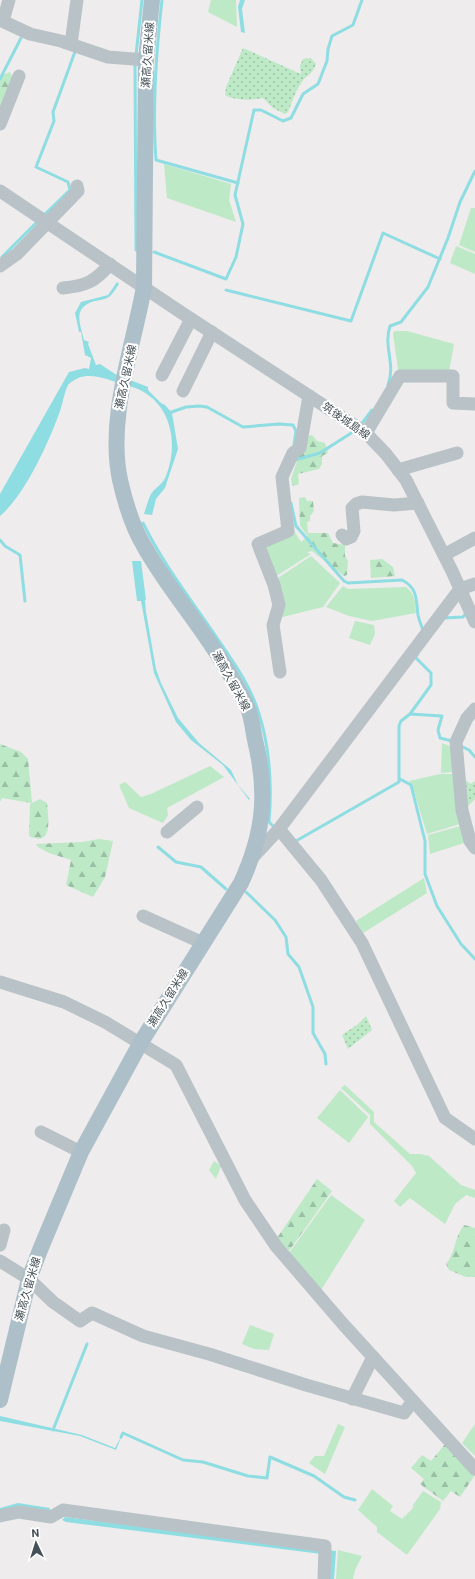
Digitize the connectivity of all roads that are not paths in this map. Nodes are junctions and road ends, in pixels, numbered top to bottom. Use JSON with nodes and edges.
{"nodes":[{"id":1,"x":9,"y":0,"type":"edge"},
{"id":2,"x":77,"y":0,"type":"edge"},
{"id":3,"x":152,"y":0,"type":"edge"},
{"id":4,"x":1,"y":21,"type":"edge"},
{"id":5,"x":71,"y":44,"type":"junction"},
{"id":6,"x":146,"y":60,"type":"junction"},
{"id":7,"x":19,"y":76,"type":"dead end"},
{"id":8,"x":0,"y":124,"type":"edge"},
{"id":9,"x":77,"y":186,"type":"dead end"},
{"id":10,"x":0,"y":191,"type":"edge"},
{"id":11,"x":47,"y":222,"type":"junction"},
{"id":12,"x":110,"y":264,"type":"junction"},
{"id":13,"x":0,"y":266,"type":"edge"},
{"id":14,"x":144,"y":287,"type":"junction"},
{"id":15,"x":63,"y":288,"type":"dead end"},
{"id":16,"x":191,"y":319,"type":"junction"},
{"id":17,"x":212,"y":332,"type":"junction"},
{"id":18,"x":162,"y":375,"type":"dead end"},
{"id":19,"x":183,"y":392,"type":"dead end"},
{"id":20,"x":309,"y":396,"type":"junction"},
{"id":21,"x":475,"y":404,"type":"edge"},
{"id":22,"x":366,"y":433,"type":"junction"},
{"id":23,"x":457,"y":453,"type":"dead end"},
{"id":24,"x":398,"y":470,"type":"junction"},
{"id":25,"x":418,"y":503,"type":"junction"},
{"id":26,"x":342,"y":535,"type":"dead end"},
{"id":27,"x":475,"y":538,"type":"edge"},
{"id":28,"x":444,"y":555,"type":"junction"},
{"id":29,"x":475,"y":584,"type":"edge"},
{"id":30,"x":460,"y":589,"type":"junction"},
{"id":31,"x":475,"y":622,"type":"edge"},
{"id":32,"x":280,"y":672,"type":"dead end"},
{"id":33,"x":475,"y":709,"type":"edge"},
{"id":34,"x":197,"y":807,"type":"dead end"},
{"id":35,"x":279,"y":828,"type":"junction"},
{"id":36,"x":167,"y":832,"type":"dead end"},
{"id":37,"x":475,"y":848,"type":"edge"},
{"id":38,"x":254,"y":856,"type":"junction"},
{"id":39,"x":143,"y":916,"type":"dead end"},
{"id":40,"x":203,"y":943,"type":"junction"},
{"id":41,"x":0,"y":982,"type":"edge"},
{"id":42,"x":141,"y":1042,"type":"junction"},
{"id":43,"x":41,"y":1132,"type":"dead end"},
{"id":44,"x":475,"y":1139,"type":"edge"},
{"id":45,"x":81,"y":1152,"type":"junction"},
{"id":46,"x":4,"y":1230,"type":"dead end"},
{"id":47,"x":0,"y":1245,"type":"edge"},
{"id":48,"x":0,"y":1261,"type":"edge"},
{"id":49,"x":29,"y":1279,"type":"junction"},
{"id":50,"x":373,"y":1357,"type":"junction"},
{"id":51,"x":352,"y":1399,"type":"junction"},
{"id":52,"x":0,"y":1400,"type":"edge"},
{"id":53,"x":413,"y":1401,"type":"junction"},
{"id":54,"x":475,"y":1469,"type":"edge"},
{"id":55,"x":0,"y":1516,"type":"edge"},
{"id":56,"x":324,"y":1579,"type":"edge"}],
"edges":[{"from":1,"to":4,"type":"street"},
{"from":2,"to":5,"type":"street"},
{"from":3,"to":6,"type":"main road","name":"瀬高久留米線"},
{"from":4,"to":5,"type":"street"},
{"from":5,"to":6,"type":"street"},
{"from":6,"to":14,"type":"main road","name":"瀬高久留米線"},
{"from":7,"to":8,"type":"street"},
{"from":9,"to":11,"type":"street"},
{"from":10,"to":11,"type":"street","name":"筑後城島線"},
{"from":11,"to":12,"type":"street","name":"筑後城島線"},
{"from":11,"to":13,"type":"street"},
{"from":12,"to":14,"type":"street","name":"筑後城島線"},
{"from":12,"to":15,"type":"street"},
{"from":14,"to":16,"type":"street","name":"筑後城島線"},
{"from":14,"to":38,"type":"main road","name":"瀬高久留米線"},
{"from":16,"to":17,"type":"street","name":"筑後城島線"},
{"from":16,"to":18,"type":"street"},
{"from":17,"to":19,"type":"street"},
{"from":17,"to":20,"type":"street","name":"筑後城島線"},
{"from":20,"to":22,"type":"street","name":"筑後城島線"},
{"from":20,"to":32,"type":"street"},
{"from":21,"to":22,"type":"street"},
{"from":22,"to":24,"type":"street","name":"筑後城島線"},
{"from":23,"to":24,"type":"street"},
{"from":24,"to":25,"type":"street","name":"筑後城島線"},
{"from":25,"to":26,"type":"street"},
{"from":25,"to":28,"type":"street","name":"筑後城島線"},
{"from":27,"to":28,"type":"street"},
{"from":28,"to":30,"type":"street","name":"筑後城島線"},
{"from":29,"to":30,"type":"street"},
{"from":30,"to":31,"type":"street","name":"筑後城島線"},
{"from":30,"to":35,"type":"street"},
{"from":33,"to":37,"type":"street"},
{"from":34,"to":36,"type":"street"},
{"from":35,"to":38,"type":"street"},
{"from":35,"to":44,"type":"street"},
{"from":38,"to":40,"type":"main road","name":"瀬高久留米線"},
{"from":39,"to":40,"type":"street"},
{"from":40,"to":42,"type":"main road","name":"瀬高久留米線"},
{"from":41,"to":42,"type":"street"},
{"from":42,"to":45,"type":"main road","name":"瀬高久留米線"},
{"from":42,"to":50,"type":"street"},
{"from":43,"to":45,"type":"street"},
{"from":45,"to":49,"type":"main road","name":"瀬高久留米線"},
{"from":46,"to":47,"type":"street"},
{"from":48,"to":49,"type":"street"},
{"from":49,"to":51,"type":"street"},
{"from":49,"to":52,"type":"main road","name":"瀬高久留米線"},
{"from":50,"to":51,"type":"street"},
{"from":50,"to":53,"type":"street"},
{"from":51,"to":53,"type":"street"},
{"from":53,"to":54,"type":"street"},
{"from":55,"to":56,"type":"street"}]}
